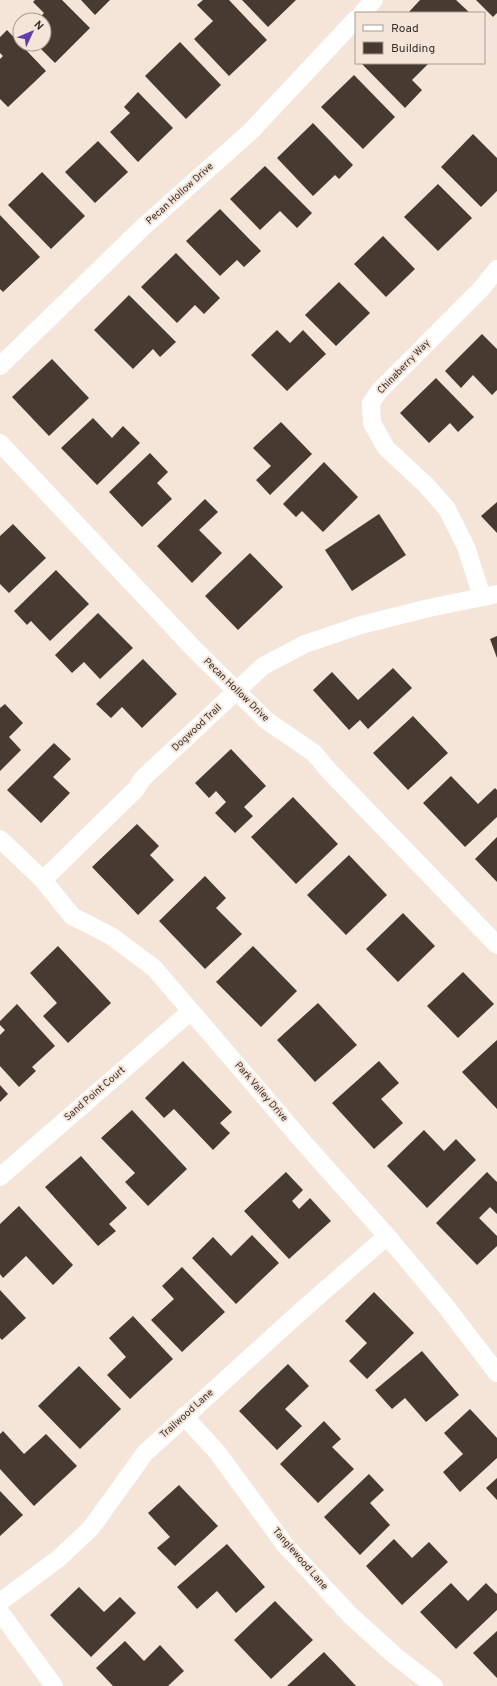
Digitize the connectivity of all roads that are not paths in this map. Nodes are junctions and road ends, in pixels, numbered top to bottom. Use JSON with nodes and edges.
{"nodes":[{"id":1,"x":374,"y":0,"type":"edge"},
{"id":2,"x":363,"y":12,"type":"edge"},
{"id":3,"x":355,"y":20,"type":"edge"},
{"id":4,"x":497,"y":269,"type":"edge"},
{"id":5,"x":0,"y":366,"type":"edge"},
{"id":6,"x":0,"y":443,"type":"edge"},
{"id":7,"x":490,"y":596,"type":"edge"},
{"id":8,"x":236,"y":691,"type":"junction"},
{"id":9,"x":0,"y":839,"type":"edge"},
{"id":10,"x":43,"y":880,"type":"junction"},
{"id":11,"x":497,"y":945,"type":"edge"},
{"id":12,"x":191,"y":1011,"type":"junction"},
{"id":13,"x":0,"y":1177,"type":"edge"},
{"id":14,"x":387,"y":1236,"type":"junction"},
{"id":15,"x":497,"y":1373,"type":"edge"},
{"id":16,"x":184,"y":1416,"type":"junction"},
{"id":17,"x":0,"y":1602,"type":"edge"},
{"id":18,"x":0,"y":1612,"type":"edge"},
{"id":19,"x":54,"y":1686,"type":"edge"},
{"id":20,"x":434,"y":1686,"type":"edge"}],
"edges":[{"from":1,"to":2,"type":"street"},
{"from":3,"to":5,"type":"street","name":"Pecan Hollow Drive"},
{"from":4,"to":7,"type":"street","name":"Chinaberry Way"},
{"from":6,"to":8,"type":"street","name":"Pecan Hollow Drive"},
{"from":7,"to":8,"type":"street","name":"Dogwood Trail"},
{"from":8,"to":10,"type":"street","name":"Dogwood Trail"},
{"from":8,"to":11,"type":"street","name":"Pecan Hollow Drive"},
{"from":9,"to":10,"type":"street","name":"Park Valley Drive"},
{"from":10,"to":12,"type":"street","name":"Park Valley Drive"},
{"from":12,"to":13,"type":"street","name":"Sand Point Court"},
{"from":12,"to":14,"type":"street","name":"Park Valley Drive"},
{"from":14,"to":15,"type":"street","name":"Park Valley Drive"},
{"from":14,"to":16,"type":"street","name":"Trailwood Lane"},
{"from":16,"to":17,"type":"street","name":"Trailwood Lane"},
{"from":16,"to":20,"type":"street","name":"Tanglewood Lane"},
{"from":18,"to":19,"type":"street"}]}
